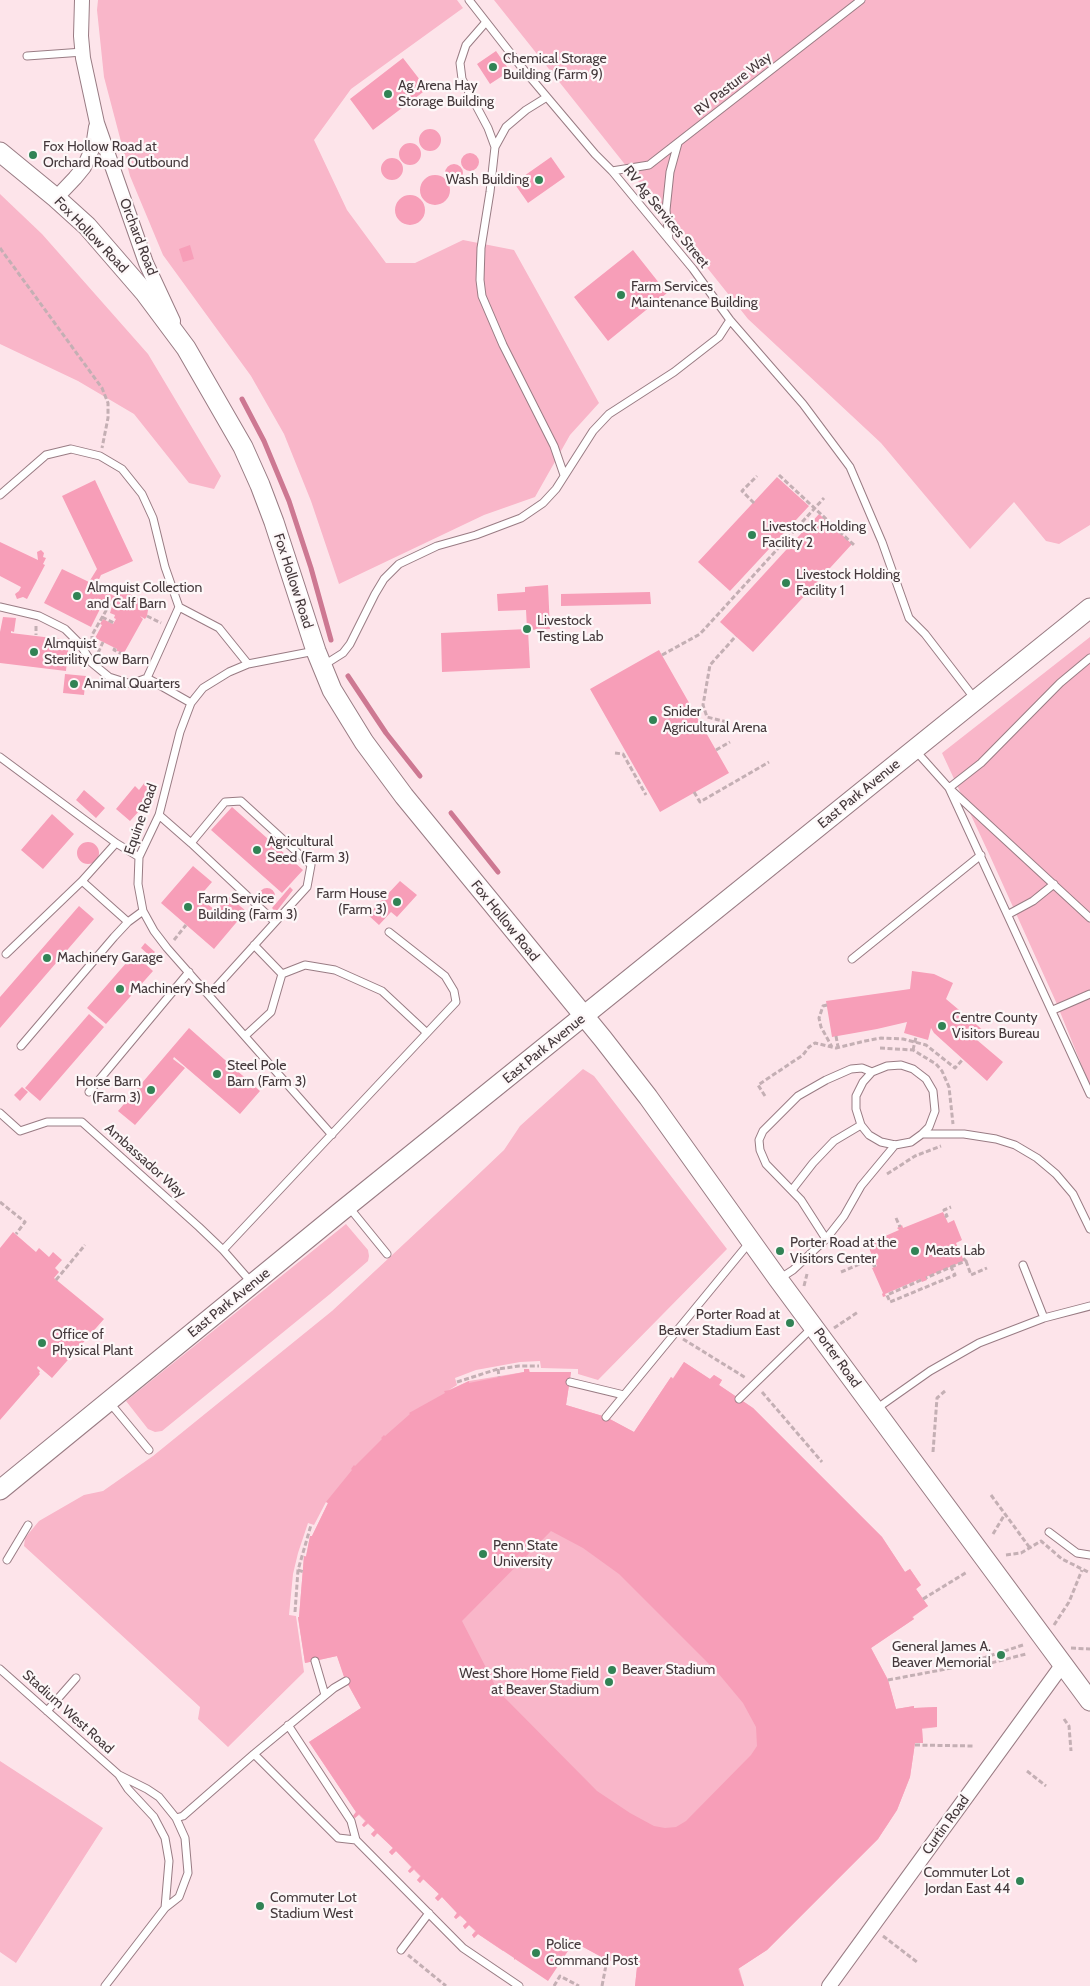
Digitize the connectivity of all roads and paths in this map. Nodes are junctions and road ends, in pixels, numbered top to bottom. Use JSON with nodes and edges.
{"nodes":[{"id":1,"x":82,"y":0,"type":"edge"},
{"id":2,"x":469,"y":0,"type":"edge"},
{"id":3,"x":861,"y":0,"type":"edge"},
{"id":4,"x":486,"y":22,"type":"junction"},
{"id":5,"x":83,"y":52,"type":"junction"},
{"id":6,"x":26,"y":56,"type":"dead end"},
{"id":7,"x":547,"y":97,"type":"junction"},
{"id":8,"x":97,"y":123,"type":"junction"},
{"id":9,"x":678,"y":143,"type":"junction"},
{"id":10,"x":495,"y":148,"type":"junction"},
{"id":11,"x":0,"y":152,"type":"edge"},
{"id":12,"x":612,"y":171,"type":"junction"},
{"id":13,"x":56,"y":198,"type":"junction"},
{"id":14,"x":669,"y":240,"type":"junction"},
{"id":15,"x":0,"y":248,"type":"edge"},
{"id":16,"x":730,"y":320,"type":"junction"},
{"id":17,"x":186,"y":348,"type":"junction"},
{"id":18,"x":100,"y":456,"type":"junction"},
{"id":19,"x":564,"y":475,"type":"junction"},
{"id":20,"x":779,"y":475,"type":"dead end"},
{"id":21,"x":757,"y":476,"type":"dead end"},
{"id":22,"x":0,"y":495,"type":"edge"},
{"id":23,"x":824,"y":498,"type":"dead end"},
{"id":24,"x":754,"y":503,"type":"dead end"},
{"id":25,"x":815,"y":508,"type":"junction"},
{"id":26,"x":854,"y":545,"type":"dead end"},
{"id":27,"x":111,"y":602,"type":"dead end"},
{"id":28,"x":0,"y":607,"type":"edge"},
{"id":29,"x":179,"y":607,"type":"junction"},
{"id":30,"x":1090,"y":608,"type":"edge"},
{"id":31,"x":102,"y":617,"type":"junction"},
{"id":32,"x":114,"y":623,"type":"dead end"},
{"id":33,"x":736,"y":636,"type":"dead end"},
{"id":34,"x":103,"y":642,"type":"dead end"},
{"id":35,"x":92,"y":644,"type":"dead end"},
{"id":36,"x":115,"y":648,"type":"dead end"},
{"id":37,"x":99,"y":650,"type":"dead end"},
{"id":38,"x":91,"y":652,"type":"dead end"},
{"id":39,"x":662,"y":655,"type":"dead end"},
{"id":40,"x":96,"y":658,"type":"dead end"},
{"id":41,"x":1090,"y":658,"type":"edge"},
{"id":42,"x":319,"y":659,"type":"junction"},
{"id":43,"x":248,"y":664,"type":"junction"},
{"id":44,"x":152,"y":668,"type":"junction"},
{"id":45,"x":147,"y":678,"type":"junction"},
{"id":46,"x":976,"y":700,"type":"junction"},
{"id":47,"x":191,"y":703,"type":"junction"},
{"id":48,"x":727,"y":722,"type":"dead end"},
{"id":49,"x":730,"y":742,"type":"dead end"},
{"id":50,"x":915,"y":749,"type":"junction"},
{"id":51,"x":716,"y":750,"type":"dead end"},
{"id":52,"x":615,"y":753,"type":"dead end"},
{"id":53,"x":0,"y":757,"type":"edge"},
{"id":54,"x":770,"y":762,"type":"dead end"},
{"id":55,"x":949,"y":788,"type":"junction"},
{"id":56,"x":694,"y":792,"type":"dead end"},
{"id":57,"x":646,"y":795,"type":"dead end"},
{"id":58,"x":159,"y":815,"type":"junction"},
{"id":59,"x":116,"y":843,"type":"junction"},
{"id":60,"x":191,"y":843,"type":"junction"},
{"id":61,"x":981,"y":855,"type":"junction"},
{"id":62,"x":139,"y":857,"type":"junction"},
{"id":63,"x":82,"y":881,"type":"junction"},
{"id":64,"x":1054,"y":884,"type":"junction"},
{"id":65,"x":143,"y":911,"type":"junction"},
{"id":66,"x":1009,"y":914,"type":"junction"},
{"id":67,"x":1090,"y":918,"type":"edge"},
{"id":68,"x":128,"y":922,"type":"junction"},
{"id":69,"x":275,"y":922,"type":"junction"},
{"id":70,"x":186,"y":925,"type":"dead end"},
{"id":71,"x":389,"y":932,"type":"dead end"},
{"id":72,"x":254,"y":945,"type":"junction"},
{"id":73,"x":168,"y":948,"type":"junction"},
{"id":74,"x":6,"y":954,"type":"dead end"},
{"id":75,"x":852,"y":958,"type":"dead end"},
{"id":76,"x":189,"y":972,"type":"junction"},
{"id":77,"x":282,"y":974,"type":"junction"},
{"id":78,"x":210,"y":994,"type":"junction"},
{"id":79,"x":1090,"y":994,"type":"edge"},
{"id":80,"x":827,"y":1005,"type":"dead end"},
{"id":81,"x":1053,"y":1010,"type":"junction"},
{"id":82,"x":584,"y":1016,"type":"junction"},
{"id":83,"x":427,"y":1033,"type":"junction"},
{"id":84,"x":245,"y":1036,"type":"junction"},
{"id":85,"x":836,"y":1036,"type":"dead end"},
{"id":86,"x":916,"y":1037,"type":"dead end"},
{"id":87,"x":915,"y":1042,"type":"junction"},
{"id":88,"x":21,"y":1046,"type":"dead end"},
{"id":89,"x":832,"y":1047,"type":"junction"},
{"id":90,"x":838,"y":1047,"type":"junction"},
{"id":91,"x":913,"y":1050,"type":"dead end"},
{"id":92,"x":942,"y":1057,"type":"junction"},
{"id":93,"x":962,"y":1060,"type":"dead end"},
{"id":94,"x":936,"y":1064,"type":"dead end"},
{"id":95,"x":872,"y":1072,"type":"junction"},
{"id":96,"x":89,"y":1092,"type":"dead end"},
{"id":97,"x":1090,"y":1094,"type":"edge"},
{"id":98,"x":765,"y":1096,"type":"dead end"},
{"id":99,"x":0,"y":1113,"type":"edge"},
{"id":100,"x":860,"y":1125,"type":"junction"},
{"id":101,"x":922,"y":1134,"type":"junction"},
{"id":102,"x":332,"y":1135,"type":"junction"},
{"id":103,"x":895,"y":1145,"type":"junction"},
{"id":104,"x":792,"y":1190,"type":"junction"},
{"id":105,"x":0,"y":1202,"type":"edge"},
{"id":106,"x":348,"y":1206,"type":"junction"},
{"id":107,"x":951,"y":1207,"type":"dead end"},
{"id":108,"x":945,"y":1216,"type":"dead end"},
{"id":109,"x":896,"y":1218,"type":"dead end"},
{"id":110,"x":900,"y":1226,"type":"dead end"},
{"id":111,"x":1090,"y":1229,"type":"edge"},
{"id":112,"x":16,"y":1234,"type":"dead end"},
{"id":113,"x":826,"y":1239,"type":"junction"},
{"id":114,"x":751,"y":1241,"type":"junction"},
{"id":115,"x":85,"y":1245,"type":"dead end"},
{"id":116,"x":223,"y":1250,"type":"junction"},
{"id":117,"x":387,"y":1254,"type":"dead end"},
{"id":118,"x":876,"y":1265,"type":"dead end"},
{"id":119,"x":1023,"y":1265,"type":"dead end"},
{"id":120,"x":951,"y":1267,"type":"junction"},
{"id":121,"x":987,"y":1268,"type":"dead end"},
{"id":122,"x":840,"y":1272,"type":"dead end"},
{"id":123,"x":778,"y":1279,"type":"junction"},
{"id":124,"x":56,"y":1280,"type":"dead end"},
{"id":125,"x":924,"y":1280,"type":"junction"},
{"id":126,"x":253,"y":1284,"type":"junction"},
{"id":127,"x":927,"y":1287,"type":"junction"},
{"id":128,"x":1090,"y":1306,"type":"edge"},
{"id":129,"x":858,"y":1312,"type":"dead end"},
{"id":130,"x":1044,"y":1318,"type":"junction"},
{"id":131,"x":814,"y":1326,"type":"junction"},
{"id":132,"x":833,"y":1328,"type":"dead end"},
{"id":133,"x":674,"y":1333,"type":"junction"},
{"id":134,"x":539,"y":1366,"type":"dead end"},
{"id":135,"x":498,"y":1370,"type":"junction"},
{"id":136,"x":499,"y":1377,"type":"dead end"},
{"id":137,"x":457,"y":1382,"type":"dead end"},
{"id":138,"x":570,"y":1382,"type":"dead end"},
{"id":139,"x":754,"y":1384,"type":"junction"},
{"id":140,"x":945,"y":1391,"type":"dead end"},
{"id":141,"x":624,"y":1395,"type":"junction"},
{"id":142,"x":739,"y":1399,"type":"dead end"},
{"id":143,"x":109,"y":1400,"type":"junction"},
{"id":144,"x":875,"y":1409,"type":"junction"},
{"id":145,"x":606,"y":1417,"type":"dead end"},
{"id":146,"x":149,"y":1450,"type":"dead end"},
{"id":147,"x":933,"y":1452,"type":"dead end"},
{"id":148,"x":822,"y":1462,"type":"dead end"},
{"id":149,"x":0,"y":1490,"type":"edge"},
{"id":150,"x":991,"y":1494,"type":"dead end"},
{"id":151,"x":1006,"y":1514,"type":"junction"},
{"id":152,"x":28,"y":1525,"type":"dead end"},
{"id":153,"x":311,"y":1525,"type":"dead end"},
{"id":154,"x":1048,"y":1532,"type":"dead end"},
{"id":155,"x":993,"y":1534,"type":"dead end"},
{"id":156,"x":1030,"y":1548,"type":"junction"},
{"id":157,"x":1006,"y":1555,"type":"dead end"},
{"id":158,"x":1090,"y":1557,"type":"edge"},
{"id":159,"x":7,"y":1560,"type":"dead end"},
{"id":160,"x":298,"y":1570,"type":"junction"},
{"id":161,"x":1082,"y":1570,"type":"junction"},
{"id":162,"x":304,"y":1572,"type":"dead end"},
{"id":163,"x":967,"y":1572,"type":"dead end"},
{"id":164,"x":1090,"y":1573,"type":"edge"},
{"id":165,"x":923,"y":1599,"type":"dead end"},
{"id":166,"x":295,"y":1612,"type":"dead end"},
{"id":167,"x":1054,"y":1625,"type":"dead end"},
{"id":168,"x":1023,"y":1645,"type":"dead end"},
{"id":169,"x":1090,"y":1649,"type":"edge"},
{"id":170,"x":1026,"y":1654,"type":"dead end"},
{"id":171,"x":1067,"y":1656,"type":"junction"},
{"id":172,"x":315,"y":1661,"type":"dead end"},
{"id":173,"x":978,"y":1663,"type":"junction"},
{"id":174,"x":0,"y":1669,"type":"edge"},
{"id":175,"x":76,"y":1678,"type":"dead end"},
{"id":176,"x":346,"y":1680,"type":"dead end"},
{"id":177,"x":888,"y":1680,"type":"dead end"},
{"id":178,"x":325,"y":1695,"type":"junction"},
{"id":179,"x":1090,"y":1701,"type":"edge"},
{"id":180,"x":47,"y":1711,"type":"junction"},
{"id":181,"x":1064,"y":1719,"type":"dead end"},
{"id":182,"x":288,"y":1726,"type":"junction"},
{"id":183,"x":915,"y":1745,"type":"dead end"},
{"id":184,"x":974,"y":1746,"type":"dead end"},
{"id":185,"x":1071,"y":1752,"type":"dead end"},
{"id":186,"x":254,"y":1754,"type":"junction"},
{"id":187,"x":1027,"y":1771,"type":"dead end"},
{"id":188,"x":119,"y":1775,"type":"junction"},
{"id":189,"x":1046,"y":1786,"type":"dead end"},
{"id":190,"x":176,"y":1818,"type":"junction"},
{"id":191,"x":356,"y":1840,"type":"junction"},
{"id":192,"x":166,"y":1908,"type":"junction"},
{"id":193,"x":429,"y":1913,"type":"junction"},
{"id":194,"x":884,"y":1936,"type":"dead end"},
{"id":195,"x":401,"y":1950,"type":"joint"},
{"id":196,"x":607,"y":1960,"type":"dead end"},
{"id":197,"x":917,"y":1962,"type":"dead end"},
{"id":198,"x":105,"y":1986,"type":"edge"},
{"id":199,"x":446,"y":1986,"type":"edge"},
{"id":200,"x":520,"y":1986,"type":"edge"},
{"id":201,"x":554,"y":1986,"type":"edge"},
{"id":202,"x":579,"y":1986,"type":"edge"},
{"id":203,"x":602,"y":1986,"type":"edge"},
{"id":204,"x":829,"y":1986,"type":"edge"}],
"edges":[{"from":1,"to":5,"type":"street","name":"Orchard Road"},
{"from":2,"to":4,"type":"lane","name":"RV Ag Services Street"},
{"from":3,"to":9,"type":"lane","name":"RV Pasture Way"},
{"from":4,"to":7,"type":"lane","name":"RV Ag Services Street"},
{"from":4,"to":10,"type":"lane"},
{"from":5,"to":6,"type":"lane"},
{"from":5,"to":8,"type":"street","name":"Orchard Road"},
{"from":7,"to":10,"type":"lane"},
{"from":7,"to":12,"type":"lane","name":"RV Ag Services Street"},
{"from":8,"to":13,"type":"street","name":"Orchard Road"},
{"from":8,"to":17,"type":"street","name":"Orchard Road"},
{"from":9,"to":12,"type":"lane","name":"RV Pasture Way"},
{"from":9,"to":14,"type":"lane"},
{"from":10,"to":19,"type":"lane"},
{"from":11,"to":13,"type":"main road","name":"Fox Hollow Road"},
{"from":12,"to":14,"type":"lane","name":"RV Ag Services Street"},
{"from":13,"to":17,"type":"main road","name":"Fox Hollow Road"},
{"from":14,"to":16,"type":"lane","name":"RV Ag Services Street"},
{"from":15,"to":18,"type":"path"},
{"from":16,"to":19,"type":"lane"},
{"from":16,"to":46,"type":"lane","name":"RV Ag Services Street"},
{"from":17,"to":42,"type":"main road","name":"Fox Hollow Road"},
{"from":18,"to":22,"type":"lane"},
{"from":18,"to":29,"type":"lane"},
{"from":19,"to":42,"type":"lane"},
{"from":20,"to":25,"type":"path"},
{"from":21,"to":24,"type":"path"},
{"from":23,"to":25,"type":"path"},
{"from":25,"to":26,"type":"path"},
{"from":25,"to":39,"type":"path"},
{"from":27,"to":31,"type":"path"},
{"from":28,"to":45,"type":"lane"},
{"from":29,"to":43,"type":"lane"},
{"from":29,"to":44,"type":"lane"},
{"from":30,"to":46,"type":"main road","name":"East Park Avenue"},
{"from":31,"to":32,"type":"path"},
{"from":31,"to":35,"type":"path"},
{"from":33,"to":48,"type":"path"},
{"from":34,"to":37,"type":"path"},
{"from":36,"to":44,"type":"path"},
{"from":38,"to":40,"type":"path"},
{"from":41,"to":55,"type":"lane"},
{"from":42,"to":43,"type":"lane","name":"Equine Road"},
{"from":42,"to":82,"type":"main road","name":"Fox Hollow Road"},
{"from":43,"to":47,"type":"lane","name":"Equine Road"},
{"from":44,"to":45,"type":"lane"},
{"from":45,"to":47,"type":"lane"},
{"from":46,"to":50,"type":"main road","name":"East Park Avenue"},
{"from":47,"to":58,"type":"lane","name":"Equine Road"},
{"from":49,"to":51,"type":"path"},
{"from":50,"to":55,"type":"lane"},
{"from":50,"to":82,"type":"main road","name":"East Park Avenue"},
{"from":52,"to":57,"type":"path"},
{"from":53,"to":59,"type":"lane"},
{"from":54,"to":56,"type":"path"},
{"from":55,"to":61,"type":"lane"},
{"from":55,"to":64,"type":"lane"},
{"from":58,"to":60,"type":"lane"},
{"from":58,"to":62,"type":"lane","name":"Equine Road"},
{"from":59,"to":62,"type":"lane"},
{"from":59,"to":63,"type":"lane"},
{"from":60,"to":69,"type":"lane"},
{"from":60,"to":69,"type":"lane"},
{"from":61,"to":66,"type":"lane"},
{"from":61,"to":75,"type":"lane"},
{"from":62,"to":65,"type":"lane","name":"Equine Road"},
{"from":63,"to":68,"type":"lane"},
{"from":63,"to":74,"type":"lane"},
{"from":64,"to":66,"type":"lane"},
{"from":64,"to":67,"type":"lane"},
{"from":65,"to":68,"type":"lane"},
{"from":65,"to":73,"type":"lane","name":"Equine Road"},
{"from":66,"to":81,"type":"lane"},
{"from":68,"to":88,"type":"lane"},
{"from":69,"to":72,"type":"lane"},
{"from":70,"to":73,"type":"path"},
{"from":71,"to":83,"type":"lane"},
{"from":72,"to":77,"type":"lane"},
{"from":72,"to":78,"type":"lane"},
{"from":73,"to":76,"type":"lane","name":"Equine Road"},
{"from":76,"to":78,"type":"lane","name":"Equine Road"},
{"from":76,"to":96,"type":"lane"},
{"from":77,"to":83,"type":"lane"},
{"from":77,"to":84,"type":"lane"},
{"from":78,"to":84,"type":"lane","name":"Equine Road"},
{"from":79,"to":81,"type":"lane"},
{"from":80,"to":89,"type":"path"},
{"from":81,"to":97,"type":"lane"},
{"from":82,"to":106,"type":"main road","name":"East Park Avenue"},
{"from":82,"to":114,"type":"main road","name":"Porter Road"},
{"from":83,"to":102,"type":"lane"},
{"from":84,"to":102,"type":"lane","name":"Equine Road"},
{"from":85,"to":90,"type":"path"},
{"from":86,"to":87,"type":"path"},
{"from":87,"to":90,"type":"path"},
{"from":87,"to":91,"type":"path"},
{"from":87,"to":92,"type":"path"},
{"from":89,"to":90,"type":"path"},
{"from":89,"to":98,"type":"path"},
{"from":92,"to":93,"type":"path"},
{"from":92,"to":94,"type":"path"},
{"from":95,"to":100,"type":"lane"},
{"from":95,"to":101,"type":"lane"},
{"from":95,"to":104,"type":"lane"},
{"from":99,"to":116,"type":"lane","name":"Ambassador Way"},
{"from":100,"to":103,"type":"lane"},
{"from":100,"to":104,"type":"lane"},
{"from":101,"to":103,"type":"lane"},
{"from":101,"to":111,"type":"lane"},
{"from":102,"to":116,"type":"lane"},
{"from":103,"to":113,"type":"lane"},
{"from":104,"to":113,"type":"lane"},
{"from":105,"to":112,"type":"path"},
{"from":106,"to":117,"type":"lane"},
{"from":106,"to":126,"type":"main road","name":"East Park Avenue"},
{"from":107,"to":108,"type":"path"},
{"from":109,"to":110,"type":"path"},
{"from":113,"to":123,"type":"lane"},
{"from":114,"to":123,"type":"main road","name":"Porter Road"},
{"from":114,"to":133,"type":"lane"},
{"from":115,"to":124,"type":"path"},
{"from":116,"to":126,"type":"lane","name":"Ambassador Way"},
{"from":118,"to":122,"type":"path"},
{"from":119,"to":130,"type":"lane"},
{"from":120,"to":121,"type":"path"},
{"from":120,"to":125,"type":"path"},
{"from":120,"to":127,"type":"path"},
{"from":123,"to":131,"type":"main road","name":"Porter Road"},
{"from":125,"to":127,"type":"path"},
{"from":125,"to":127,"type":"path"},
{"from":126,"to":143,"type":"main road","name":"East Park Avenue"},
{"from":128,"to":130,"type":"lane"},
{"from":129,"to":132,"type":"path"},
{"from":130,"to":144,"type":"lane"},
{"from":131,"to":139,"type":"lane"},
{"from":131,"to":144,"type":"main road","name":"Porter Road"},
{"from":133,"to":139,"type":"path"},
{"from":133,"to":141,"type":"lane"},
{"from":134,"to":135,"type":"path"},
{"from":135,"to":136,"type":"path"},
{"from":135,"to":137,"type":"path"},
{"from":138,"to":141,"type":"lane"},
{"from":139,"to":142,"type":"lane"},
{"from":139,"to":148,"type":"path"},
{"from":140,"to":147,"type":"path"},
{"from":141,"to":145,"type":"lane"},
{"from":143,"to":146,"type":"lane"},
{"from":143,"to":149,"type":"main road","name":"East Park Avenue"},
{"from":144,"to":171,"type":"main road","name":"Porter Road"},
{"from":150,"to":151,"type":"path"},
{"from":151,"to":155,"type":"path"},
{"from":151,"to":156,"type":"path"},
{"from":152,"to":159,"type":"lane"},
{"from":153,"to":160,"type":"path"},
{"from":154,"to":158,"type":"lane"},
{"from":156,"to":157,"type":"path"},
{"from":156,"to":161,"type":"path"},
{"from":160,"to":162,"type":"path"},
{"from":160,"to":166,"type":"path"},
{"from":161,"to":164,"type":"path"},
{"from":161,"to":167,"type":"path"},
{"from":163,"to":165,"type":"path"},
{"from":168,"to":173,"type":"path"},
{"from":169,"to":171,"type":"path"},
{"from":170,"to":173,"type":"path"},
{"from":171,"to":179,"type":"main road","name":"Porter Road"},
{"from":171,"to":204,"type":"street","name":"Curtin Road"},
{"from":172,"to":178,"type":"lane"},
{"from":173,"to":177,"type":"path"},
{"from":174,"to":180,"type":"lane","name":"Stadium West Road"},
{"from":175,"to":180,"type":"lane"},
{"from":176,"to":178,"type":"lane"},
{"from":178,"to":182,"type":"lane"},
{"from":180,"to":188,"type":"lane","name":"Stadium West Road"},
{"from":181,"to":185,"type":"path"},
{"from":182,"to":186,"type":"lane"},
{"from":182,"to":191,"type":"lane"},
{"from":183,"to":184,"type":"path"},
{"from":186,"to":190,"type":"lane"},
{"from":186,"to":191,"type":"lane"},
{"from":187,"to":189,"type":"path"},
{"from":188,"to":190,"type":"lane"},
{"from":188,"to":192,"type":"lane"},
{"from":190,"to":192,"type":"lane"},
{"from":191,"to":193,"type":"lane"},
{"from":192,"to":198,"type":"lane"},
{"from":193,"to":195,"type":"lane"},
{"from":193,"to":200,"type":"lane"},
{"from":194,"to":197,"type":"path"},
{"from":195,"to":199,"type":"path"},
{"from":196,"to":203,"type":"path"},
{"from":201,"to":202,"type":"path"}]}
